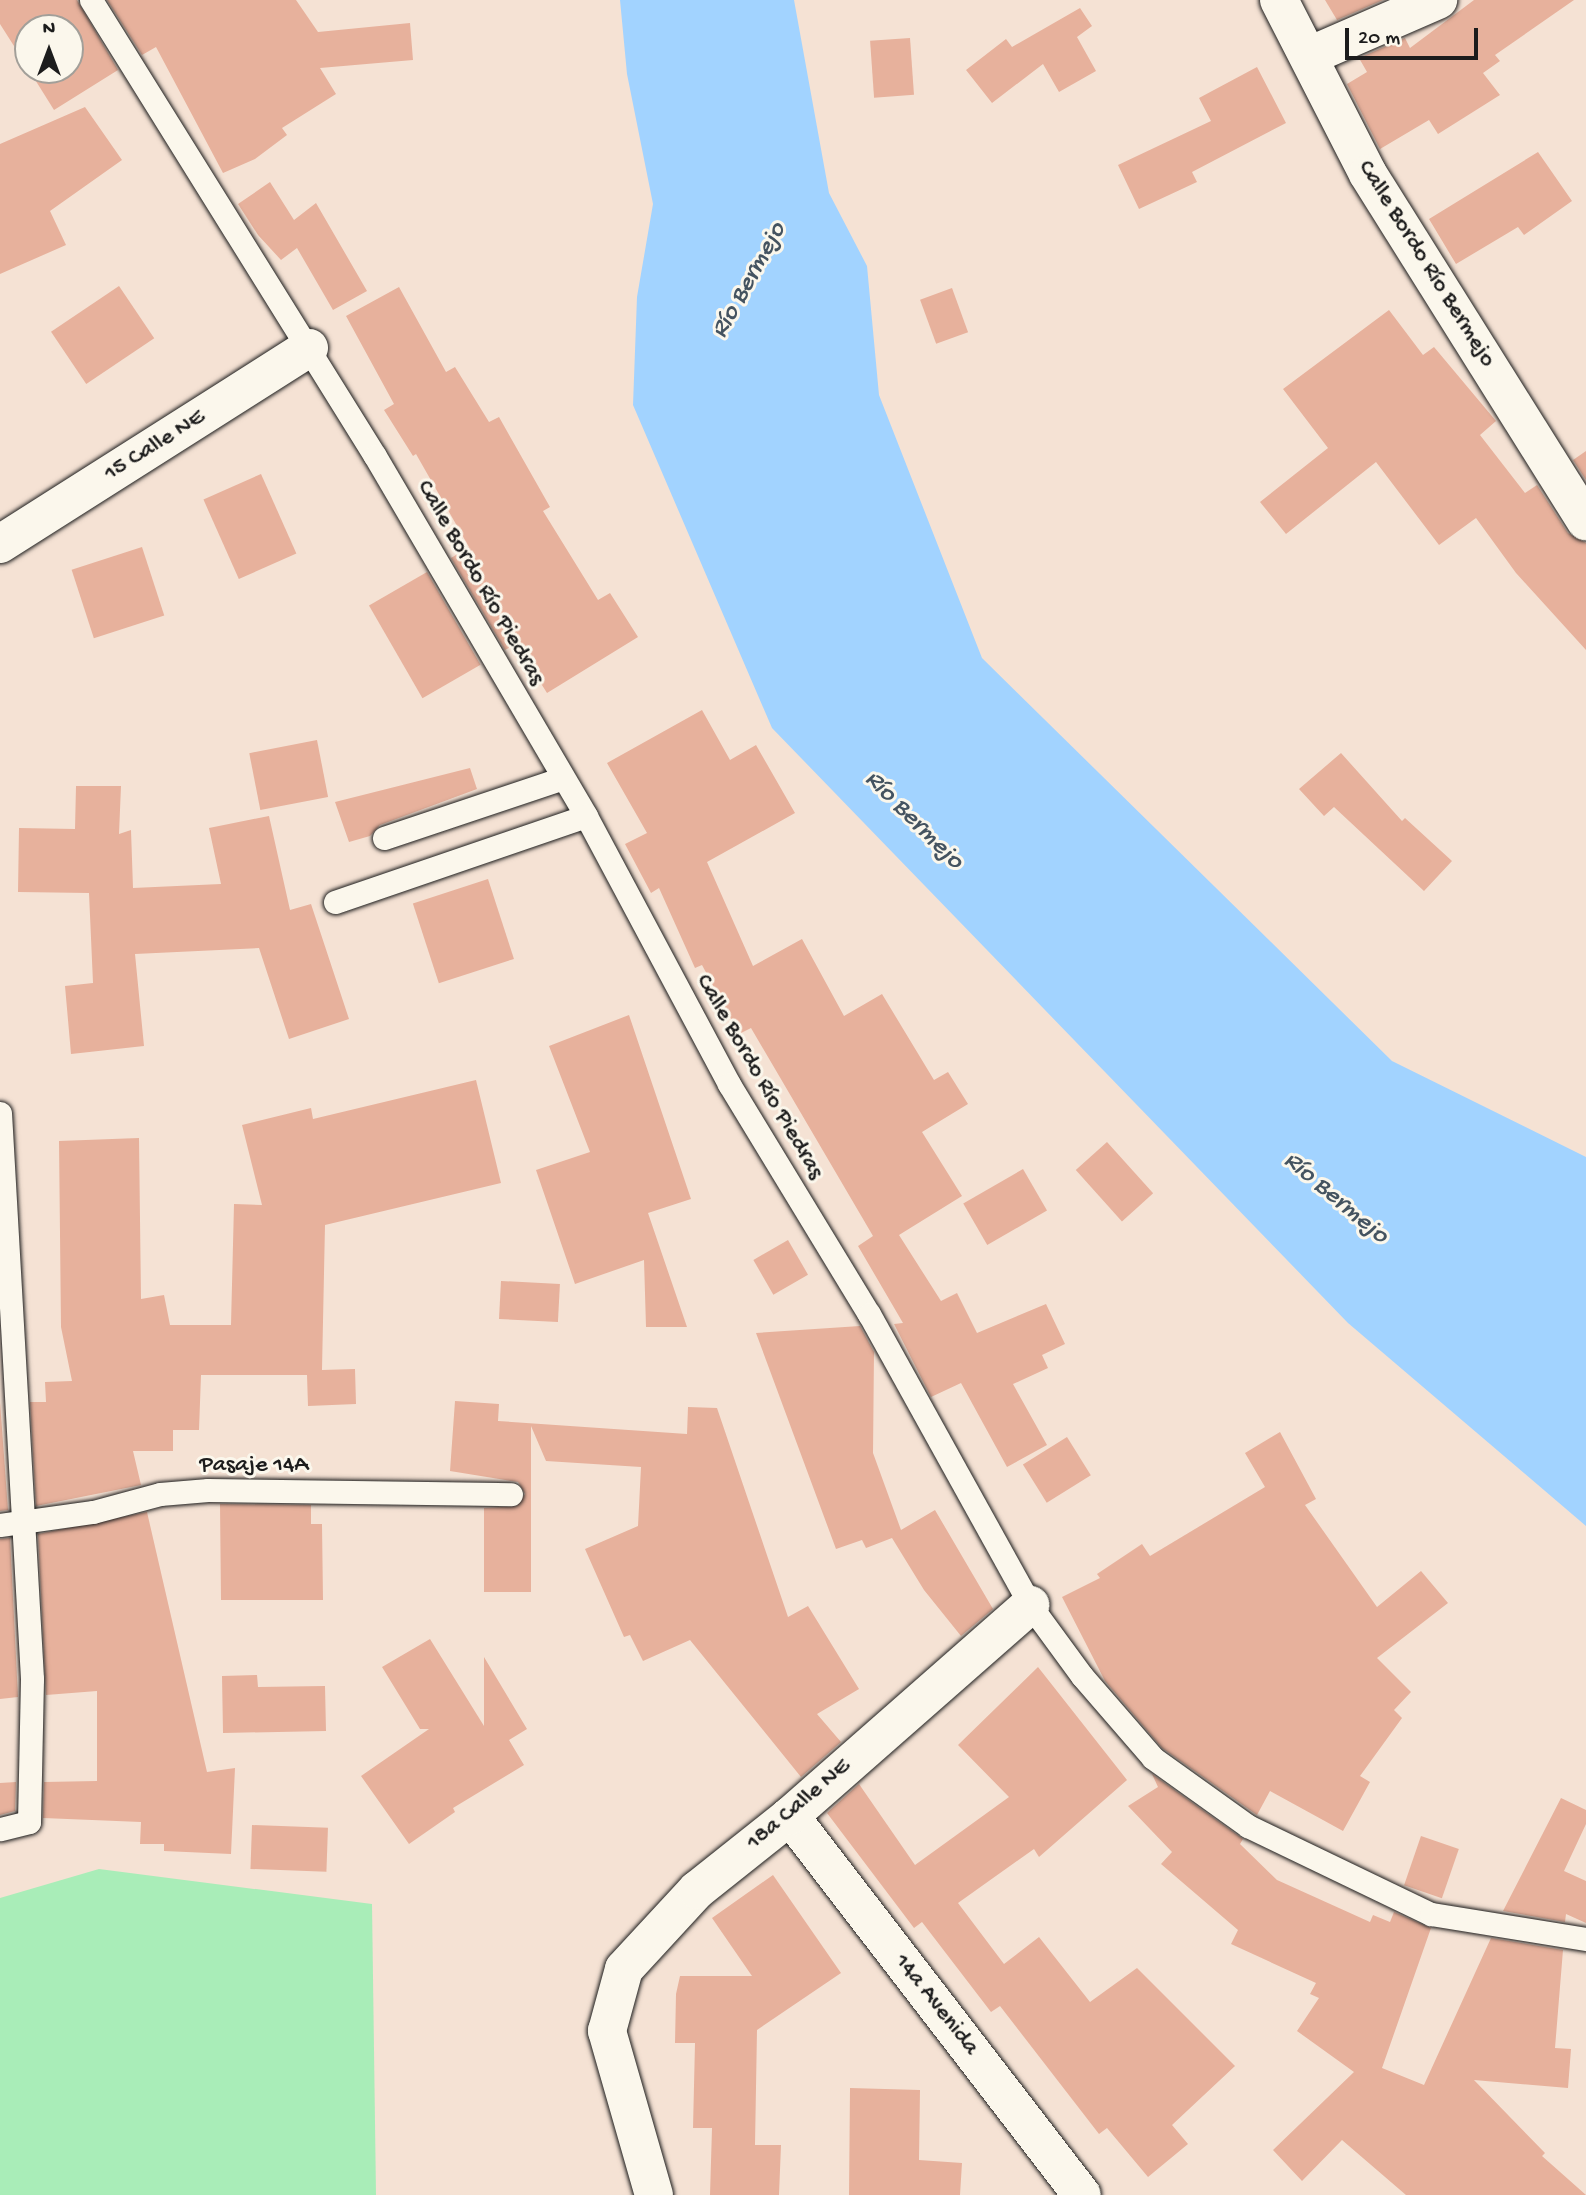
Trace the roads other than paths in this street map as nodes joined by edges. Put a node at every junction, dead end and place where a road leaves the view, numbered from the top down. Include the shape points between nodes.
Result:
1 (91, 0) edge
2 (1279, 0) edge
3 (1438, 0) edge
4 (1309, 56) junction
5 (309, 348) junction
6 (1586, 521) edge
7 (0, 544) edge
8 (563, 778) junction
9 (586, 816) junction
10 (384, 838) dead end
11 (335, 902) dead end
12 (0, 1113) edge
13 (511, 1494) dead end
14 (11, 1525) edge
15 (1030, 1605) junction
16 (790, 1816) junction
17 (0, 1829) edge
18 (1586, 1939) edge
19 (654, 2195) edge
20 (1082, 2195) edge

1 - 5 lane, Calle Bordo Río Piedras
2 - 4 street, Calle Bordo Río Bermejo
3 - 4 street
4 - 6 street, Calle Bordo Río Bermejo via 1368,174
5 - 7 street, 15 Calle NE
5 - 8 lane, Calle Bordo Río Piedras
8 - 9 lane, Calle Bordo Río Piedras
8 - 10 lane
9 - 11 lane
9 - 15 lane, Calle Bordo Río Piedras via 729,1084 869,1314
12 - 14 lane
13 - 14 lane, Pasaje 14A via 208,1490 160,1494
14 - 17 lane via 32,1679 29,1822
15 - 16 street, 18a Calle NE
15 - 18 lane, Calle Bordo Río Piedras via 1082,1676 1153,1758 1248,1826 1431,1914
16 - 19 street, 18a Calle NE via 697,1890 624,1969 607,2031
16 - 20 street, 14a Avenida

